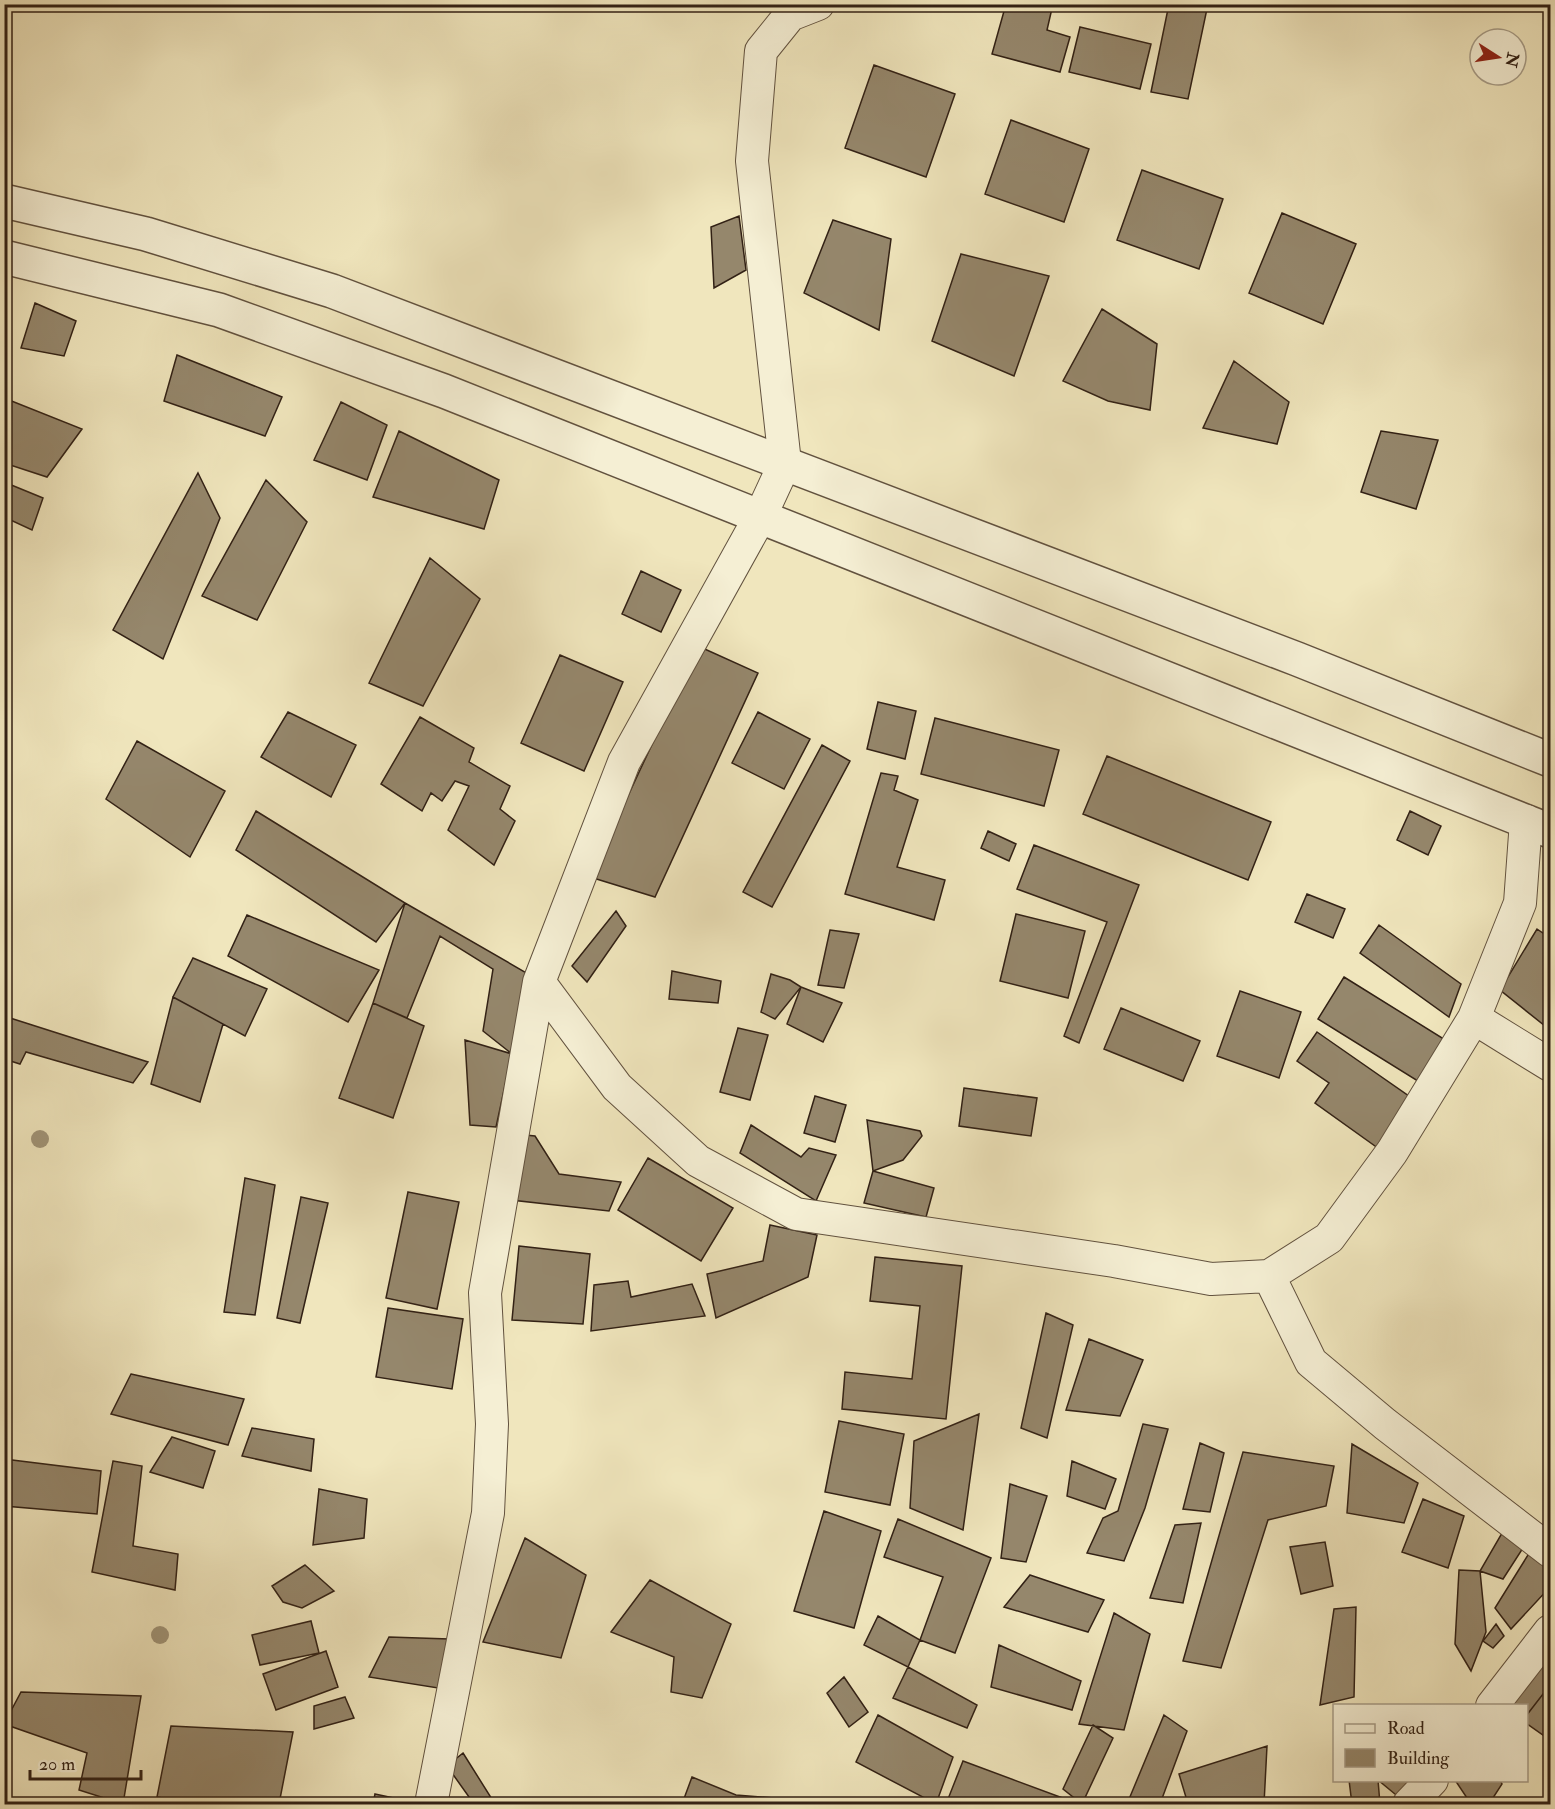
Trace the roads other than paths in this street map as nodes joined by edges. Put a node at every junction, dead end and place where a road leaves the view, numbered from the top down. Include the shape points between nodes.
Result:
1 (818, 4) edge
2 (4, 201) edge
3 (4, 258) edge
4 (785, 463) junction
5 (761, 515) junction
6 (1551, 760) edge
7 (1538, 826) edge
8 (539, 982) junction
9 (1474, 1018) junction
10 (1551, 1065) edge
11 (1269, 1276) junction
12 (1551, 1551) edge
13 (1551, 1631) edge
14 (1494, 1704) edge
15 (1430, 1782) edge
16 (431, 1804) edge
17 (1409, 1804) edge

1 - 4 street via 790,15 761,51 752,161
2 - 4 street via 146,234 332,291
3 - 5 street via 219,310 444,391
4 - 5 street
4 - 6 street
5 - 7 street
5 - 8 street via 624,762
7 - 9 street via 1520,903
8 - 11 street via 617,1087 698,1161 796,1215 1114,1261 1211,1279
8 - 16 street via 485,1293 492,1424 488,1513
9 - 10 street
9 - 11 street via 1392,1152 1329,1238
11 - 12 street via 1311,1362
13 - 14 street
15 - 17 street

